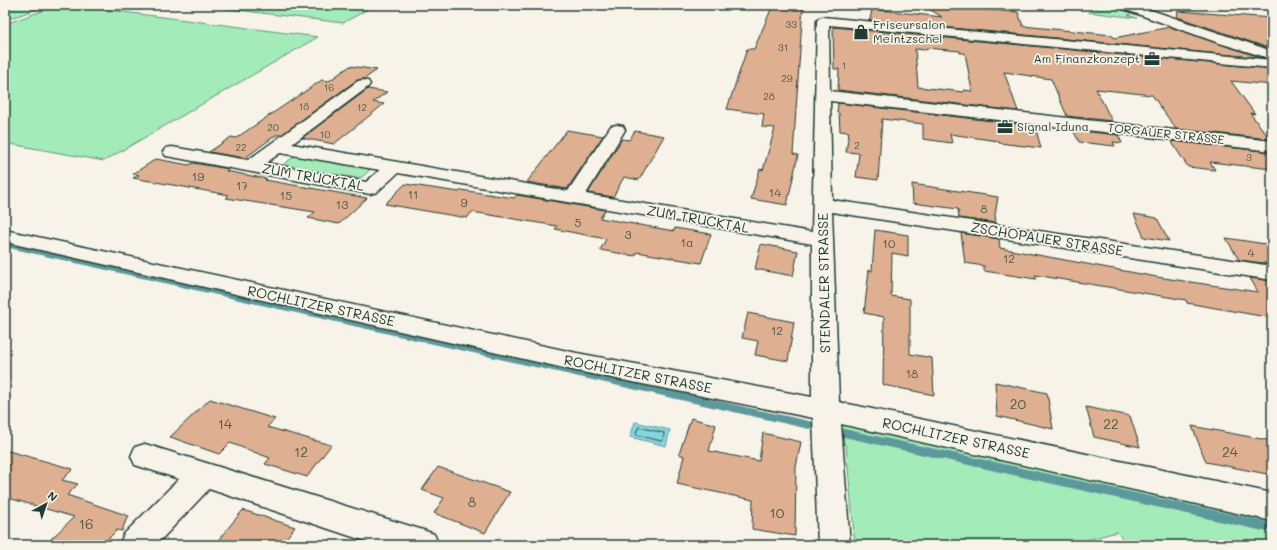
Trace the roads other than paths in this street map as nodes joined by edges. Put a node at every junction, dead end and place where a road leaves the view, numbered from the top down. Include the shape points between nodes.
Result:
1 (1125, 5) edge
2 (1221, 40) junction
3 (1272, 55) edge
4 (1211, 59) junction
5 (1272, 64) edge
6 (363, 84) dead end
7 (822, 95) junction
8 (617, 130) dead end
9 (805, 141) dead end
10 (822, 144) junction
11 (1272, 146) edge
12 (278, 147) junction
13 (172, 152) dead end
14 (251, 166) junction
15 (393, 168) junction
16 (574, 198) junction
17 (823, 205) junction
18 (5, 236) edge
19 (822, 240) junction
20 (1272, 273) edge
21 (826, 410) junction
22 (145, 456) dead end
23 (202, 476) junction
24 (1272, 507) edge
25 (135, 545) edge
26 (423, 545) edge
27 (834, 545) edge

1 - 2 street
2 - 3 street
2 - 4 street via 1206,46
4 - 5 street
4 - 7 street, STENDALER STRASSE via 823,21
6 - 12 street, ZUM TRUCKTAL
7 - 10 street, STENDALER STRASSE
7 - 11 street, TORGAUER STRASSE
8 - 16 street
9 - 10 street
10 - 17 street, STENDALER STRASSE
12 - 14 street, ZUM TRUCKTAL
12 - 15 street, ZUM TRUCKTAL
13 - 14 street, ZUM TRUCKTAL
14 - 15 street, ZUM TRUCKTAL via 370,188
15 - 16 street, ZUM TRUCKTAL
16 - 19 street, ZUM TRUCKTAL
17 - 19 street, STENDALER STRASSE
17 - 20 street, ZSCHOPAUER STRASSE
18 - 21 street, ROCHLITZER STRASSE via 577,362
19 - 21 street, STENDALER STRASSE
21 - 24 street, ROCHLITZER STRASSE
21 - 27 street, STENDALER STRASSE
22 - 23 street
23 - 25 street
23 - 26 street

